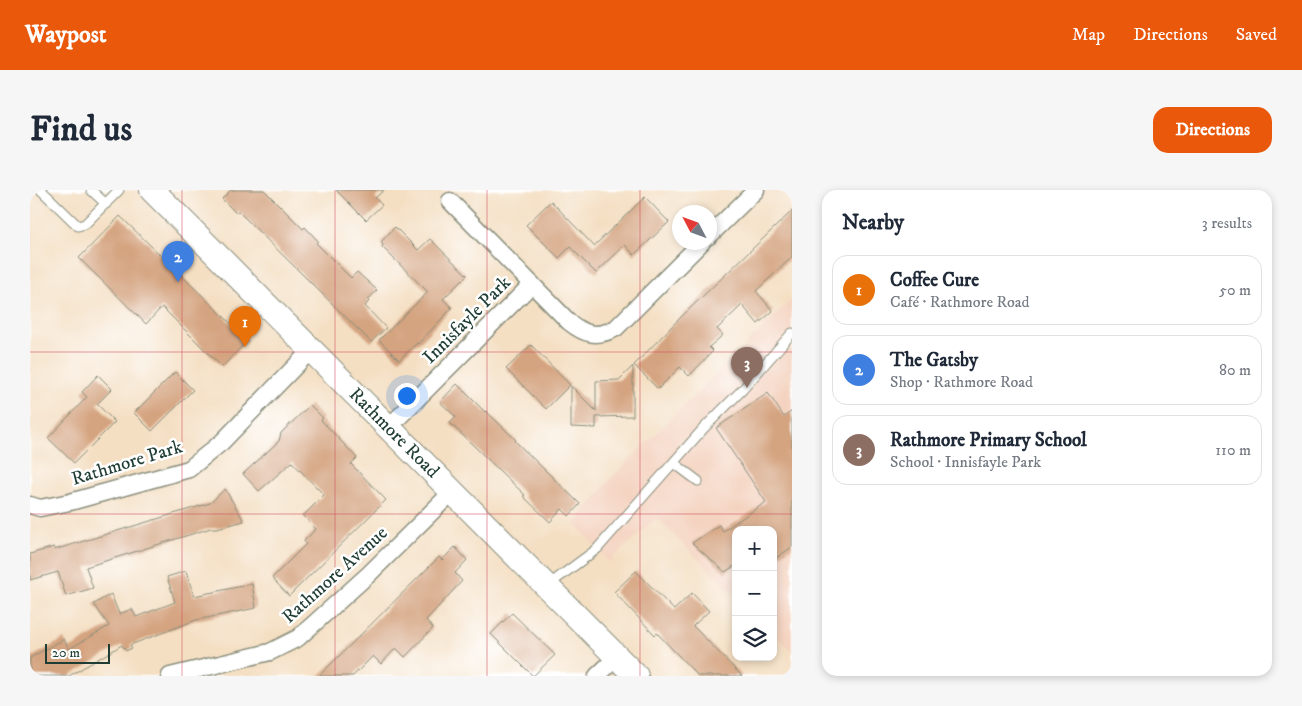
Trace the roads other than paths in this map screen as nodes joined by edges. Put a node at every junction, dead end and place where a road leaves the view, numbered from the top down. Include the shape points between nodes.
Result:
1 (42, 190) edge
2 (91, 190) edge
3 (119, 190) edge
4 (152, 190) edge
5 (747, 193) edge
6 (450, 201) dead end
7 (106, 204) junction
8 (717, 228) edge
9 (694, 250) edge
10 (532, 284) junction
11 (792, 333) edge
12 (311, 350) junction
13 (389, 427) junction
14 (674, 463) junction
15 (698, 481) dead end
16 (453, 491) junction
17 (30, 505) edge
18 (547, 586) junction
19 (617, 656) junction
20 (170, 676) edge
21 (597, 676) edge
22 (636, 676) edge

1 - 7 lane via 78,226 85,224
2 - 7 lane
3 - 7 lane
4 - 12 street, Rathmore Road
5 - 8 street
6 - 10 street, Innisfayle Park
9 - 10 street, Innisfayle Park via 616,328 607,332 581,331
10 - 13 street, Innisfayle Park
11 - 14 lane
12 - 13 street, Rathmore Road
12 - 17 street, Rathmore Park via 222,442 189,469 70,502 40,508
13 - 16 street, Rathmore Road
14 - 15 lane
14 - 18 lane via 597,549
16 - 18 street, Rathmore Road
16 - 20 street, Rathmore Avenue via 298,638 270,652
18 - 19 street, Rathmore Road
19 - 21 street
19 - 22 street, Rathmore Road

